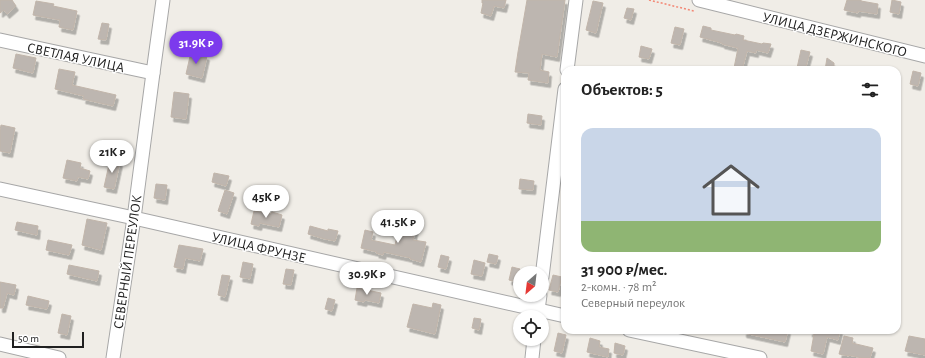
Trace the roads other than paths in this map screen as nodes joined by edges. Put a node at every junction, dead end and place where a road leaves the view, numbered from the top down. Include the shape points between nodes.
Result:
1 (164, 0) edge
2 (576, 0) edge
3 (699, 0) edge
4 (0, 40) edge
5 (925, 56) edge
6 (568, 66) edge
7 (153, 73) junction
8 (561, 122) edge
9 (0, 189) edge
10 (134, 218) junction
11 (543, 266) edge
12 (520, 310) edge
13 (549, 315) edge
14 (561, 316) edge
15 (648, 334) edge
16 (0, 344) edge
17 (533, 346) edge
18 (59, 358) edge
19 (113, 358) edge
20 (532, 358) edge
21 (760, 358) edge

1 - 7 street, СЕВЕРНЫЙ ПЕРЕУЛОК
2 - 6 street
3 - 5 street, УЛИЦА ДЗЕРЖИНСКОГО
4 - 7 street, СВЕТЛАЯ УЛИЦА
7 - 10 street, СЕВЕРНЫЙ ПЕРЕУЛОК
8 - 11 street
9 - 10 street, УЛИЦА ФРУНЗЕ
10 - 12 street, УЛИЦА ФРУНЗЕ
10 - 19 street, СЕВЕРНЫЙ ПЕРЕУЛОК
13 - 14 street, УЛИЦА ФРУНЗЕ
15 - 21 street
16 - 18 street
17 - 20 street

